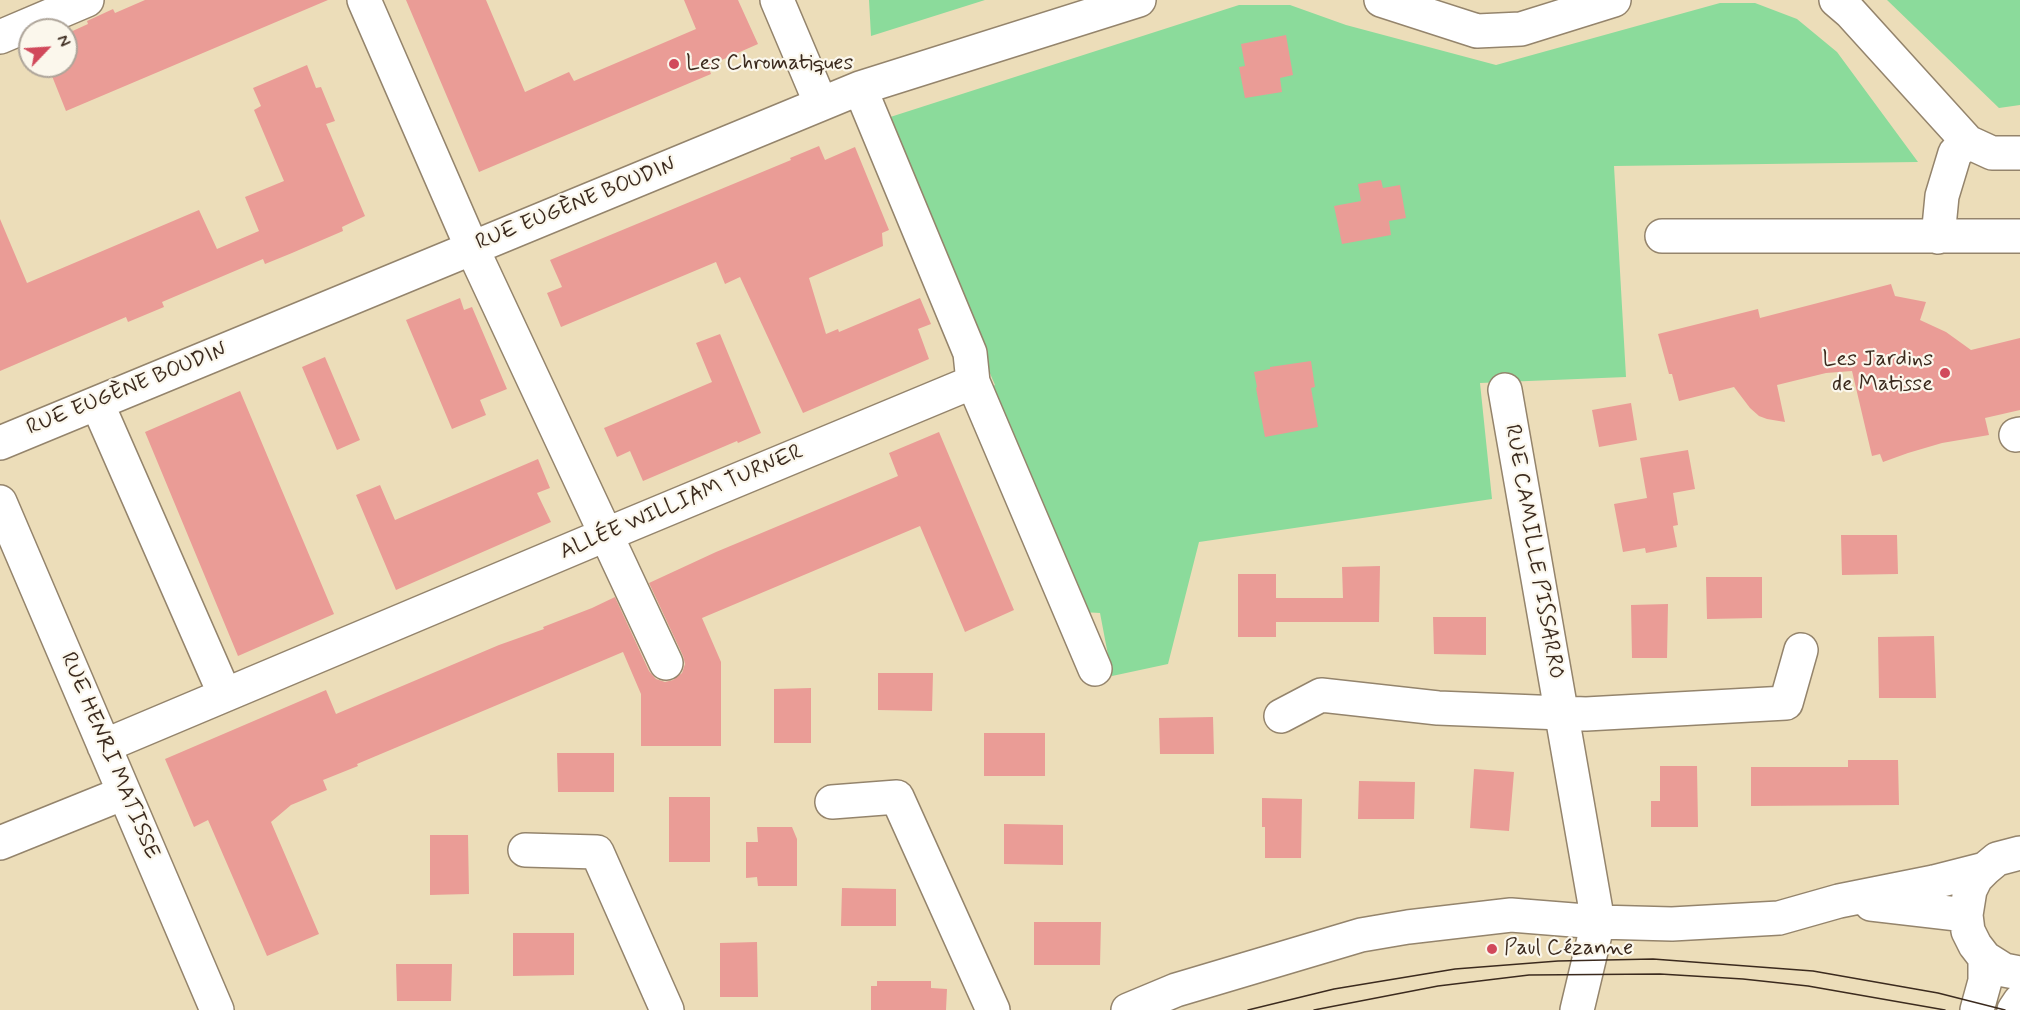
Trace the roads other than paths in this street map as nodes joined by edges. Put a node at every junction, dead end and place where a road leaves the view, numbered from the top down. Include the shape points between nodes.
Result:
1 (87, 0) edge
2 (364, 0) edge
3 (777, 0) edge
4 (1139, 0) edge
5 (1381, 0) edge
6 (1614, 0) edge
7 (1836, 0) edge
8 (0, 37) edge
9 (860, 88) junction
10 (821, 104) junction
11 (1968, 142) junction
12 (2020, 153) edge
13 (1662, 236) dead end
14 (2020, 236) edge
15 (1938, 237) junction
16 (472, 248) junction
17 (973, 382) junction
18 (1505, 390) dead end
19 (97, 403) junction
20 (0, 443) edge
21 (0, 502) edge
22 (605, 535) junction
23 (1801, 650) dead end
24 (666, 663) dead end
25 (1095, 669) dead end
26 (225, 695) junction
27 (1562, 713) junction
28 (1281, 716) dead end
29 (104, 746) junction
30 (124, 793) junction
31 (832, 802) dead end
32 (0, 843) edge
33 (525, 850) dead end
34 (2020, 853) edge
35 (1985, 868) junction
36 (1839, 901) junction
37 (1966, 915) junction
38 (1599, 922) junction
39 (1985, 958) junction
40 (2020, 974) edge
41 (2020, 1001) edge
42 (217, 1010) edge
43 (667, 1010) edge
44 (993, 1010) edge
45 (1128, 1010) edge
46 (1577, 1010) edge
47 (1977, 1010) edge
48 (2014, 1010) edge

1 - 8 street
2 - 16 street
3 - 10 street
4 - 9 street, RUE EUGÈNE BOUDIN
5 - 6 street via 1477,31 1521,29
7 - 11 street
9 - 10 street, RUE EUGÈNE BOUDIN
9 - 17 street via 970,353
10 - 16 street, RUE EUGÈNE BOUDIN
11 - 12 street via 1992,153
11 - 15 street via 1956,153 1952,164 1942,196
13 - 15 street
14 - 15 street
16 - 19 street, RUE EUGÈNE BOUDIN
16 - 22 street
17 - 22 street, ALLÉE WILLIAM TURNER
17 - 25 street
18 - 27 street, RUE CAMILLE PISSARRO
19 - 20 street, RUE EUGÈNE BOUDIN
19 - 26 street
21 - 29 street, RUE HENRI MATISSE
22 - 24 street
22 - 26 street, ALLÉE WILLIAM TURNER
23 - 27 street, RUE CAMILLE PISSARRO via 1785,703
26 - 29 street, ALLÉE WILLIAM TURNER
27 - 28 street, RUE CAMILLE PISSARRO via 1438,708 1321,695
27 - 38 street, RUE CAMILLE PISSARRO
29 - 30 street, RUE HENRI MATISSE
30 - 32 street
30 - 42 street, RUE HENRI MATISSE
31 - 44 street via 897,797
33 - 43 street via 597,852
34 - 35 street via 1997,859
35 - 36 street
35 - 37 street via 1970,890
36 - 37 street
36 - 38 street via 1779,918 1672,924
37 - 39 street via 1968,931
38 - 45 street via 1511,915 1361,935 1176,990
38 - 46 street
39 - 40 street via 2004,970
39 - 47 street via 1985,981
41 - 48 street

